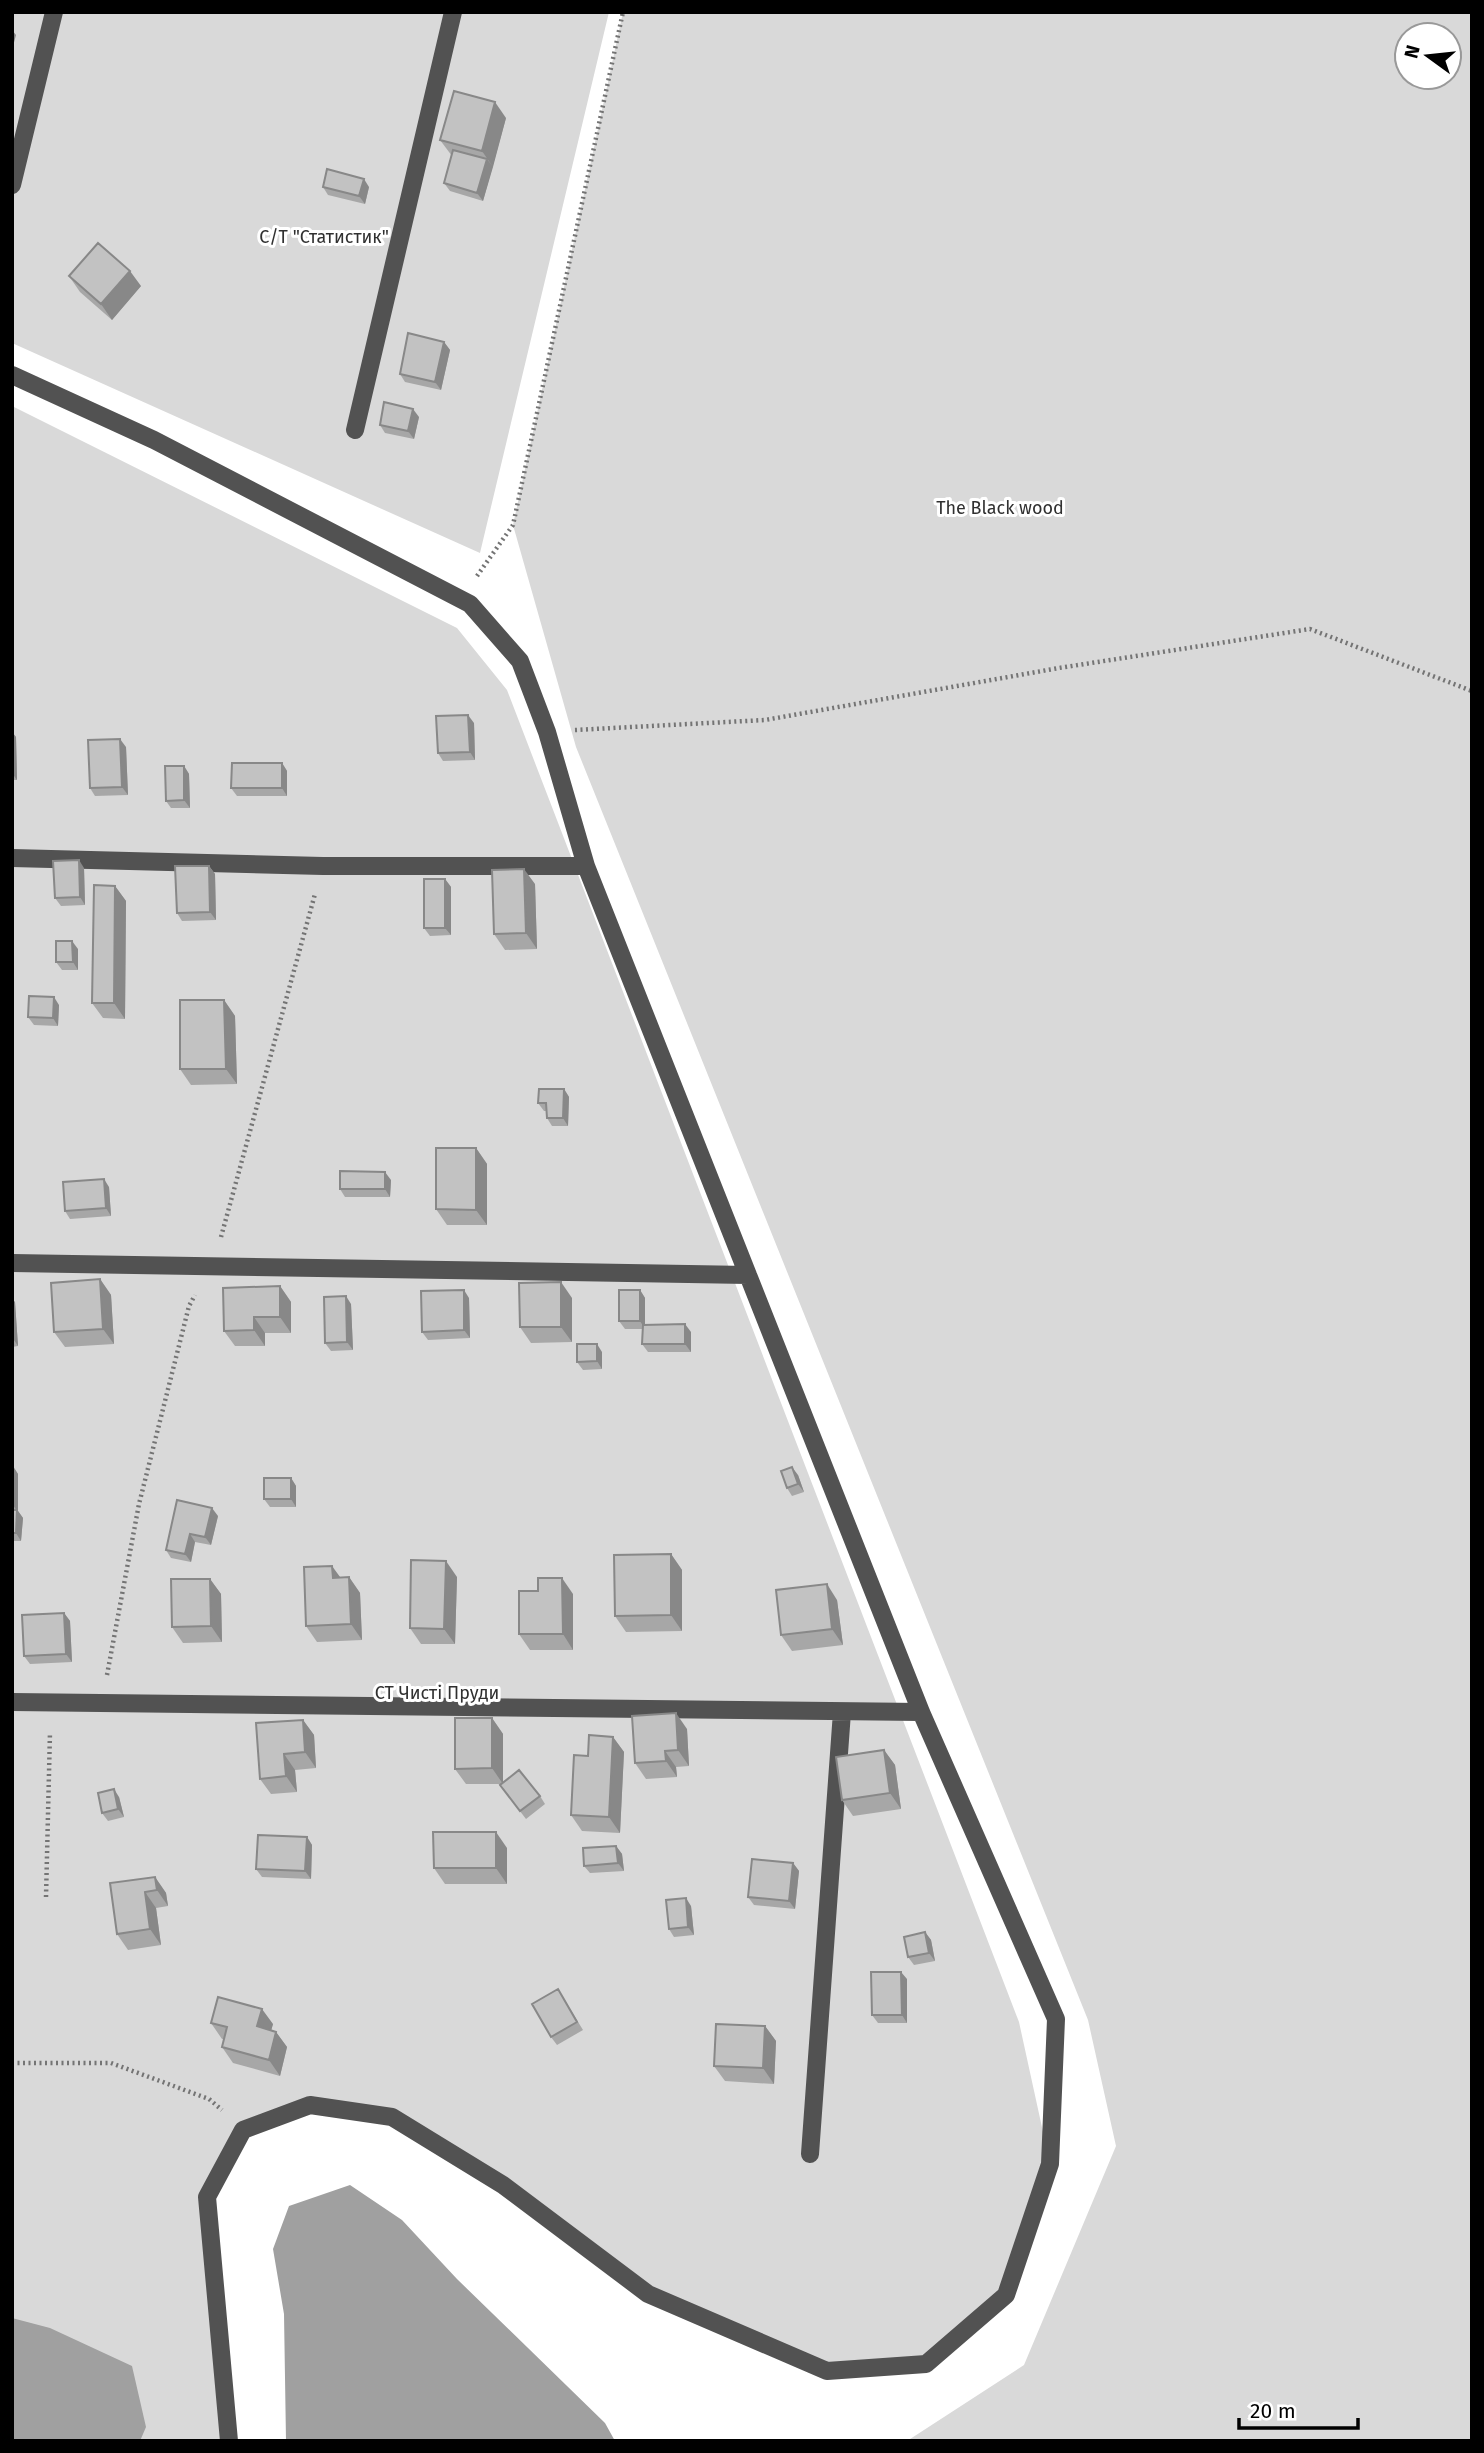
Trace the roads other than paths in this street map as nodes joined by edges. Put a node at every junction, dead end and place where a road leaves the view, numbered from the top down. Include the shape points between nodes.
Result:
1 (54, 12) edge
2 (453, 12) edge
3 (12, 185) edge
4 (12, 376) edge
5 (355, 430) dead end
6 (12, 858) edge
7 (586, 866) junction
8 (12, 1263) edge
9 (748, 1275) junction
10 (12, 1702) edge
11 (842, 1712) junction
12 (921, 1712) junction
13 (810, 2154) dead end
14 (229, 2441) edge

1 - 3 street
2 - 5 street
4 - 7 street via 154,440 470,604 520,661 547,732
6 - 7 street via 323,866
7 - 9 street
8 - 9 street
9 - 12 street
10 - 11 street
11 - 12 street
11 - 13 street
12 - 14 street via 1056,2019 1050,2164 1006,2295 926,2364 827,2371 648,2294 503,2185 392,2117 310,2105 243,2130 207,2197

